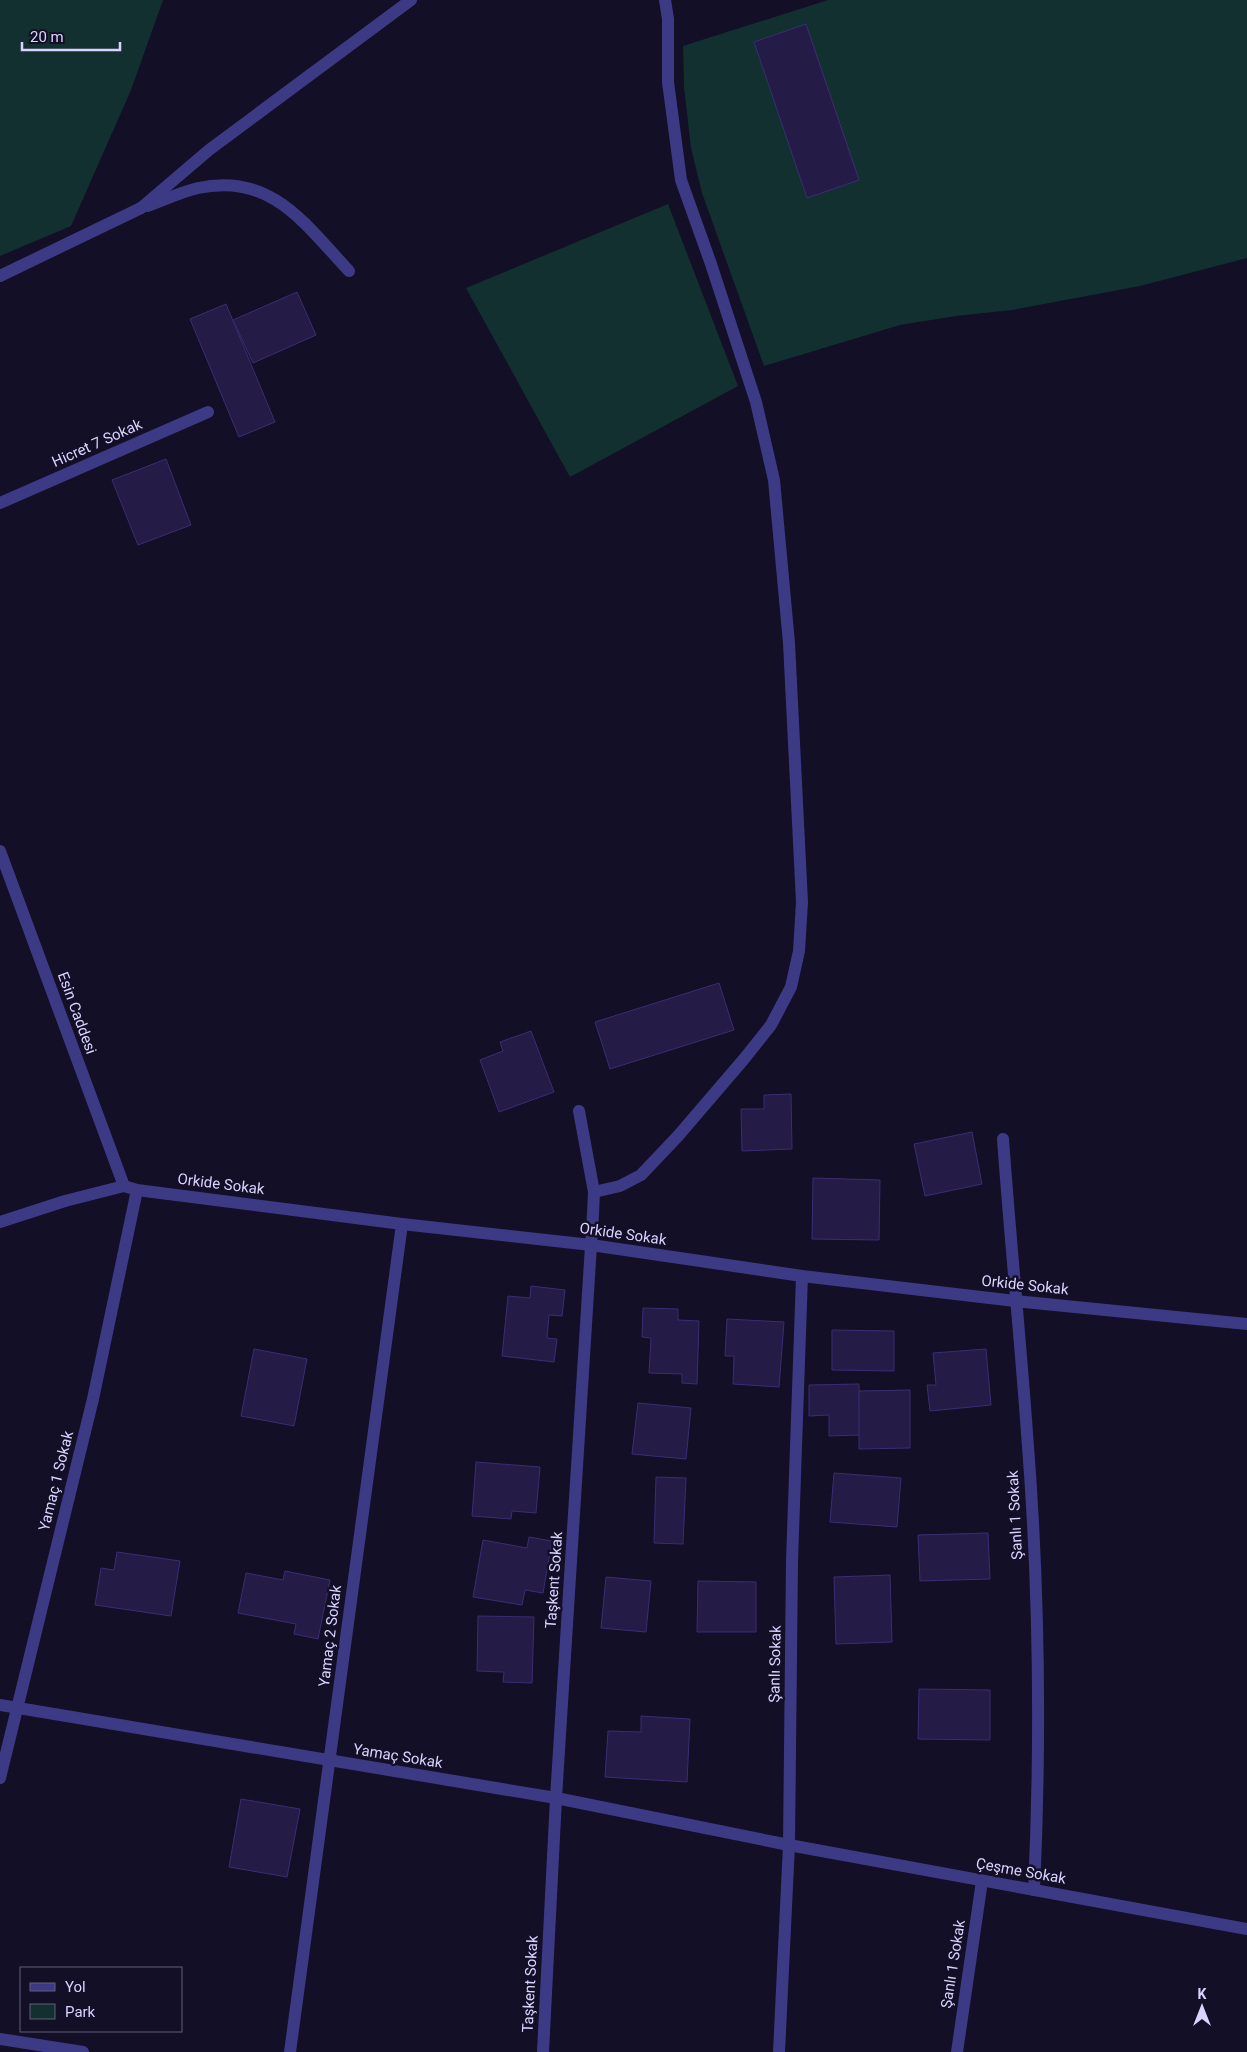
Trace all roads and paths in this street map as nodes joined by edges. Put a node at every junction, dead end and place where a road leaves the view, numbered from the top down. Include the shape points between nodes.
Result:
1 (411, 0) edge
2 (665, 0) edge
3 (141, 208) junction
4 (350, 271) dead end
5 (0, 276) edge
6 (208, 412) dead end
7 (0, 504) edge
8 (0, 851) edge
9 (579, 1111) dead end
10 (1003, 1139) dead end
11 (131, 1188) junction
12 (594, 1192) junction
13 (0, 1222) edge
14 (402, 1224) junction
15 (591, 1245) junction
16 (802, 1276) junction
17 (1015, 1301) junction
18 (1247, 1324) edge
19 (0, 1705) edge
20 (18, 1708) junction
21 (330, 1761) junction
22 (0, 1778) edge
23 (556, 1798) junction
24 (789, 1845) junction
25 (982, 1881) junction
26 (1034, 1890) junction
27 (1247, 1929) edge
28 (0, 2039) edge
29 (83, 2052) edge
30 (290, 2052) edge
31 (542, 2052) edge
32 (779, 2052) edge
33 (957, 2052) edge

1 - 3 street via 209,150
2 - 12 street via 668,82 681,180 756,402 774,480 789,643 802,902 799,951 792,987 771,1025 678,1136 640,1175 620,1186
3 - 4 street via 198,188 246,186 267,193 298,217
3 - 5 street
6 - 7 street, Hicret 7 Sokak
8 - 11 street, Esin Caddesi
9 - 12 street, Taşkent Sokak
10 - 17 street, Şanlı 1 Sokak
11 - 13 street, Orkide Sokak via 65,1201
11 - 14 street, Orkide Sokak
11 - 20 street, Yamaç 1 Sokak via 93,1399
12 - 15 street, Taşkent Sokak
14 - 15 street, Orkide Sokak
14 - 21 street, Yamaç 2 Sokak
15 - 16 street, Orkide Sokak
15 - 23 street, Taşkent Sokak
16 - 17 street, Orkide Sokak
16 - 24 street, Şanlı Sokak via 792,1561
17 - 18 street, Orkide Sokak
17 - 26 street, Şanlı 1 Sokak via 1028,1434 1034,1556 1038,1752
19 - 20 street, Yamaç Sokak
20 - 21 street, Yamaç Sokak
20 - 22 street, Yamaç 1 Sokak
21 - 23 street, Yamaç Sokak
21 - 30 street, Yamaç 2 Sokak
23 - 24 street, Yamaç Sokak
23 - 31 street, Taşkent Sokak
24 - 25 street, Çeşme Sokak
24 - 32 street, Şanlı Sokak
25 - 26 street, Çeşme Sokak
25 - 33 street, Şanlı 1 Sokak
26 - 27 street, Çeşme Sokak
28 - 29 street

